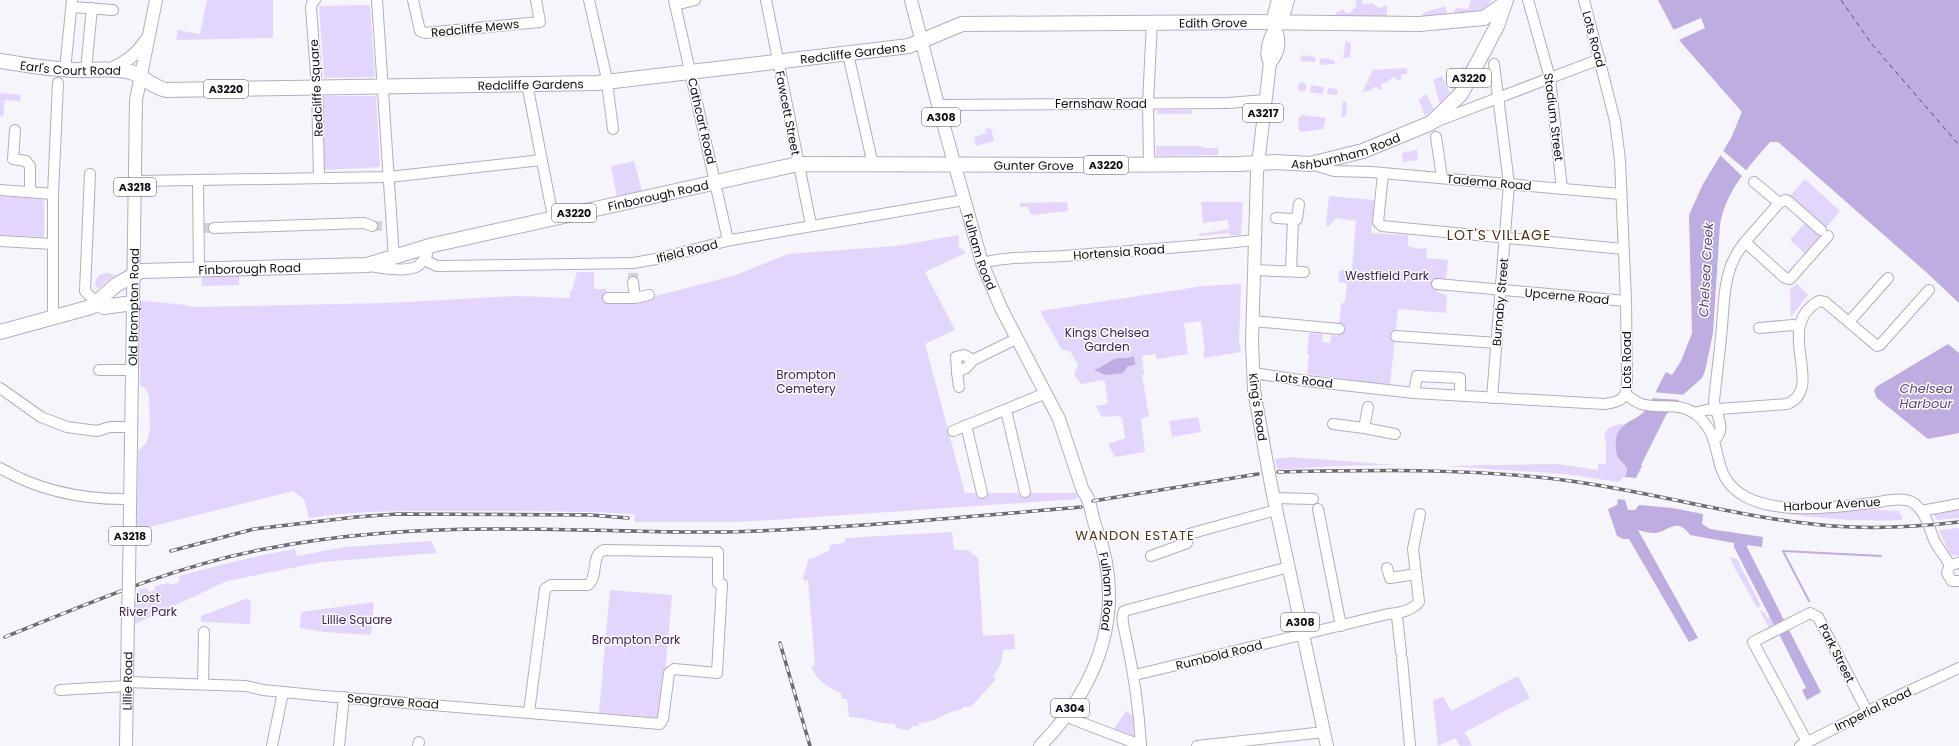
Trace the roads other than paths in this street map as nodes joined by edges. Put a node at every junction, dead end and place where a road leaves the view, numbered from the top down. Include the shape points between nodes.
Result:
1 (156, 0) edge
2 (315, 0) edge
3 (377, 0) edge
4 (413, 0) edge
5 (536, 0) edge
6 (589, 0) edge
7 (695, 0) edge
8 (766, 0) edge
9 (911, 0) edge
10 (1278, 0) edge
11 (1288, 0) edge
12 (1528, 0) edge
13 (1584, 0) edge
14 (675, 2) edge
15 (1505, 2) edge
16 (72, 4) edge
17 (92, 8) junction
18 (113, 10) dead end
19 (1484, 18) junction
20 (1152, 22) junction
21 (1277, 26) junction
22 (151, 29) junction
23 (1492, 34) junction
24 (921, 42) junction
25 (848, 54) junction
26 (1600, 59) junction
27 (778, 60) junction
28 (0, 61) edge
29 (1494, 64) dead end
30 (111, 69) junction
31 (65, 70) junction
32 (86, 70) junction
33 (691, 73) junction
34 (140, 77) junction
35 (1550, 78) junction
36 (58, 83) dead end
37 (607, 83) junction
38 (527, 84) junction
39 (382, 87) junction
40 (317, 88) junction
41 (1498, 97) junction
42 (1265, 100) junction
43 (1455, 101) junction
44 (1148, 103) junction
45 (938, 104) junction
46 (1469, 109) junction
47 (1435, 126) junction
48 (613, 129) dead end
49 (15, 130) dead end
50 (1342, 157) junction
51 (541, 160) junction
52 (1257, 163) junction
53 (798, 164) junction
54 (873, 164) junction
55 (1148, 164) junction
56 (1310, 164) junction
57 (954, 165) junction
58 (1357, 173) junction
59 (90, 174) dead end
60 (1383, 174) junction
61 (389, 177) junction
62 (319, 178) junction
63 (1442, 178) junction
64 (135, 181) junction
65 (198, 181) junction
66 (716, 182) junction
67 (1754, 182) dead end
68 (1509, 184) junction
69 (1562, 189) junction
70 (0, 190) edge
71 (30, 192) junction
72 (52, 194) junction
73 (1620, 194) junction
74 (964, 200) junction
75 (1779, 203) junction
76 (1298, 204) dead end
77 (553, 217) junction
78 (1276, 218) dead end
79 (1293, 219) junction
80 (382, 225) junction
81 (811, 225) junction
82 (205, 228) junction
83 (1506, 238) junction
84 (731, 240) junction
85 (1255, 240) junction
86 (0, 241) edge
87 (1745, 242) junction
88 (52, 244) junction
89 (433, 245) junction
90 (1623, 248) junction
91 (394, 258) junction
92 (424, 260) junction
93 (982, 263) junction
94 (367, 265) junction
95 (199, 270) junction
96 (1254, 270) junction
97 (1291, 271) junction
98 (633, 272) junction
99 (1304, 272) dead end
100 (134, 274) junction
101 (1888, 278) dead end
102 (1437, 284) dead end
103 (1501, 290) junction
104 (1929, 290) dead end
105 (649, 294) dead end
106 (608, 298) dead end
107 (634, 298) junction
108 (1626, 301) junction
109 (133, 303) junction
110 (96, 304) junction
111 (53, 317) junction
112 (1252, 320) junction
113 (1848, 322) junction
114 (1798, 327) junction
115 (1759, 328) dead end
116 (1339, 329) dead end
117 (0, 332) edge
118 (1396, 336) dead end
119 (1016, 339) junction
120 (1496, 343) junction
121 (973, 360) junction
122 (98, 370) dead end
123 (133, 370) junction
124 (957, 372) junction
125 (1253, 373) junction
126 (959, 387) dead end
127 (0, 388) edge
128 (1369, 388) junction
129 (1046, 393) junction
130 (1414, 393) junction
131 (1460, 395) junction
132 (1626, 395) junction
133 (1492, 398) junction
134 (1714, 409) junction
135 (1006, 410) junction
136 (1694, 413) junction
137 (1333, 424) dead end
138 (966, 425) junction
139 (132, 427) junction
140 (1364, 428) junction
141 (953, 431) dead end
142 (1396, 434) dead end
143 (1714, 440) junction
144 (0, 468) edge
145 (1025, 492) dead end
146 (982, 493) dead end
147 (1274, 499) junction
148 (131, 500) junction
149 (1313, 500) dead end
150 (1959, 504) edge
151 (1318, 509) dead end
152 (1921, 511) junction
153 (1420, 514) dead end
154 (1151, 556) dead end
155 (1954, 564) edge
156 (1289, 567) junction
157 (1387, 568) dead end
158 (1416, 574) junction
159 (1959, 581) edge
160 (1395, 614) junction
161 (128, 615) joint
162 (1341, 626) junction
163 (204, 632) dead end
164 (1303, 634) junction
165 (1959, 668) edge
166 (1959, 672) edge
167 (1947, 674) junction
168 (1135, 676) junction
169 (127, 684) junction
170 (203, 684) junction
171 (60, 690) dead end
172 (284, 692) junction
173 (344, 698) junction
174 (529, 709) junction
175 (1868, 711) junction
176 (1072, 719) dead end
177 (1324, 732) junction
178 (1233, 744) edge
179 (1803, 744) edge
180 (1141, 745) edge
181 (126, 746) edge
182 (272, 746) edge
183 (339, 746) edge
184 (1040, 746) edge
185 (1197, 746) edge
186 (1327, 746) edge
187 (1410, 746) edge

1 - 22 main road, Old Brompton Road / A3218
2 - 40 street, Redcliffe Square via 311,8
3 - 39 street
4 - 5 street, Redcliffe Mews via 420,31 425,33 540,22
6 - 37 street
7 - 14 street
8 - 27 street, Fawcett Street
9 - 24 main road, Fulham Road / A308
10 - 21 main road, King's Road / A3217 via 1274,15
11 - 21 main road, King's Road / A3217 via 1283,17
12 - 35 street, Stadium Street
13 - 26 street, Lots Road
14 - 33 street, Cathcart Road
15 - 19 highway, Edith Grove / A3220
15 - 23 highway, A3220 via 1500,20
16 - 17 street
16 - 31 street
17 - 18 street
17 - 32 street
19 - 21 highway, Edith Grove / A3220 via 1419,24
19 - 23 highway via 1490,23
20 - 21 highway, Edith Grove / A3220
20 - 24 highway, Edith Grove / A3220 via 962,24
20 - 44 street
21 - 42 main road, King's Road / A3217 via 1270,37 1267,49 1266,56 1270,63
22 - 30 main road, A3218 via 130,60
22 - 34 main road, Old Brompton Road / A3218
23 - 43 highway, A3220
24 - 25 highway, Redcliffe Gardens / A3220 via 909,46
24 - 45 main road, Fulham Road / A308
25 - 27 highway, Redcliffe Gardens / A3220
25 - 54 street
26 - 35 street, Ashburnham Road
26 - 73 street, Lots Road via 1615,121 1620,160
27 - 33 highway, Redcliffe Gardens / A3220
27 - 53 street, Fawcett Street
28 - 31 highway, Earl's Court Road / A3220
29 - 41 street, Burnaby Street
30 - 32 highway, Earl's Court Road / A3220
30 - 34 highway, Earl's Court Road / A3220 via 130,72
31 - 32 highway, Earl's Court Road / A3220
33 - 37 highway, Redcliffe Gardens / A3220
33 - 66 street, Cathcart Road
34 - 40 highway, Redcliffe Gardens / A3220 via 166,90
34 - 64 main road, Old Brompton Road / A3218 via 136,100
35 - 41 street, Ashburnham Road
35 - 69 street, Stadium Street
36 - 72 street
37 - 38 highway, Redcliffe Gardens / A3220
37 - 48 street
38 - 39 highway, Redcliffe Gardens / A3220
38 - 51 street
39 - 40 highway, Redcliffe Gardens / A3220
39 - 61 street
40 - 62 street, Redcliffe Square
41 - 46 street, Ashburnham Road
41 - 68 street, Burnaby Street
42 - 44 street, Fernshaw Road
42 - 52 main road, King's Road / A3217
43 - 46 street via 1459,106
43 - 47 highway, A3220
44 - 45 street, Fernshaw Road
44 - 55 street
45 - 57 main road, Fulham Road / A308
46 - 47 street, Ashburnham Road
47 - 50 highway, Ashburnham Road / A3220
47 - 63 street
49 - 71 street via 13,159 26,161 30,166
50 - 56 highway, Ashburnham Road / A3220
50 - 58 street via 1347,166
51 - 61 street
51 - 77 street
52 - 55 highway, Gunter Grove / A3220
52 - 56 highway, Ashburnham Road / A3220
52 - 85 main road, King's Road / A308
53 - 54 highway, Finborough Road / A3220
53 - 66 highway, Finborough Road / A3220
53 - 81 street, Fawcett Street
54 - 57 highway, Finborough Road / A3220
55 - 57 highway, Gunter Grove / A3220
56 - 58 street, Tadema Road via 1334,171
57 - 74 main road, Fulham Road / A304
58 - 60 street, Tadema Road
59 - 110 street via 85,291
60 - 63 street, Tadema Road
60 - 83 street via 1379,225
61 - 62 street
61 - 80 street
62 - 65 street
63 - 68 street, Tadema Road
64 - 65 street
64 - 100 main road, Old Brompton Road / A3218
65 - 82 street
66 - 77 highway, Finborough Road / A3220
66 - 84 street, Cathcart Road via 727,236
67 - 75 street
68 - 69 street, Tadema Road
68 - 83 street, Burnaby Street
69 - 73 street, Tadema Road
70 - 71 street
71 - 72 street
72 - 88 street
73 - 90 street, Lots Road
74 - 81 street, Ifield Road
74 - 93 main road, Fulham Road / A304
75 - 87 street
75 - 87 street via 1788,201 1824,233 1790,279 1784,278
76 - 79 street via 1297,219
77 - 89 highway, Finborough Road / A3220
78 - 79 street
79 - 97 street
80 - 82 street via 364,223
80 - 91 street
81 - 84 street, Ifield Road
82 - 95 street
83 - 90 street
83 - 103 street, Burnaby Street
84 - 98 street, Ifield Road via 656,259
85 - 93 street, Hortensia Road via 1024,259 996,259
85 - 96 main road, King's Road / A308
86 - 88 street
87 - 134 street via 1728,272 1723,293
88 - 111 street
89 - 91 highway, Finborough Road / A3220
89 - 92 street
90 - 108 street, Lots Road
91 - 94 highway, Finborough Road / A3220
92 - 94 street, Finborough Road via 415,267 385,268
92 - 98 street, Ifield Road via 437,266
93 - 119 main road, Fulham Road / A304
94 - 95 highway, Finborough Road / A3220
95 - 100 highway, Finborough Road / A3220 via 146,270
96 - 97 street
96 - 112 main road, King's Road / A308
97 - 99 street
98 - 107 street
100 - 109 main road, Old Brompton Road / A3218
100 - 110 highway, A3220 via 116,285
101 - 113 street
102 - 103 street, Upcerne Road
103 - 108 street, Upcerne Road
103 - 120 street, Burnaby Street
104 - 113 street via 1880,345 1877,346
105 - 107 street
106 - 107 street
108 - 132 street, Lots Road
109 - 110 highway, A3220 via 104,307
109 - 123 main road, Old Brompton Road / A3218
110 - 111 highway, A3220
111 - 117 highway, A3220
112 - 116 street via 1327,332
112 - 125 main road, King's Road / A308
113 - 114 street via 1825,302 1819,301 1811,306
114 - 115 street via 1793,325
114 - 134 street via 1803,386 1792,402
118 - 120 street
119 - 121 street
119 - 129 main road, Fulham Road / A304
120 - 133 street, Burnaby Street
121 - 124 street via 966,368
121 - 124 street via 964,355 956,356
122 - 123 street
123 - 139 main road, Old Brompton Road / A3218
124 - 126 street
125 - 128 street, Lots Road
125 - 147 main road, King's Road / A308, bridge
127 - 139 street via 41,417 67,426 96,431
128 - 130 street, Lots Road
128 - 140 street
129 - 135 street
129 - 184 main road, Fulham Road / A304 via 1064,434 1083,491 1081,496 1087,512 1092,516 1103,546 1108,566 1110,605 1095,667 1065,715
130 - 131 street, Lots Road
130 - 131 street via 1417,376 1460,378
131 - 133 street, Lots Road
132 - 133 street, Lots Road via 1619,401 1604,404
132 - 136 street via 1645,404 1677,406
134 - 136 street
134 - 143 street via 1719,417 1720,431
135 - 138 street
135 - 145 street
136 - 143 street, Harbour Avenue via 1704,423
137 - 140 street
138 - 141 street
138 - 146 street
139 - 148 main road, Old Brompton Road / A3218
140 - 142 street
143 - 152 street, Harbour Avenue via 1724,479 1735,490 1760,503 1805,507 1904,499 1912,502
144 - 148 street via 23,480 59,493 95,499
147 - 149 street
147 - 154 street via 1188,534 1187,543
147 - 156 main road, King's Road / A308
148 - 161 main road, Old Brompton Road / A3218, bridge
150 - 152 street
151 - 162 street
152 - 155 street via 1935,541
153 - 158 street via 1413,549
155 - 159 street via 1947,570 1948,576
156 - 164 main road, King's Road / A308
156 - 168 street via 1124,611 1124,630
157 - 158 street via 1390,578
158 - 160 street, Rumbold Road via 1419,602 1416,606
160 - 162 street, Rumbold Road
160 - 187 street
161 - 169 main road, Lillie Road / A3218
162 - 164 street, Rumbold Road
163 - 170 street
164 - 168 street, Rumbold Road
164 - 177 main road, King's Road / A308
165 - 167 street, Imperial Road
166 - 167 street, Imperial Road
167 - 175 street, Imperial Road
168 - 180 street
169 - 170 street, Seagrave Road
169 - 171 street, Seagrave Road
169 - 181 main road, Lillie Road / A3218
170 - 172 street, Seagrave Road via 246,686
172 - 173 street, Seagrave Road
172 - 182 street
173 - 174 street, Seagrave Road
173 - 183 street
174 - 174 street, Seagrave Road via 545,589 551,585 588,585 593,580 596,558 600,551 604,550 716,551 719,555 718,583 722,584 717,673 674,669 670,673 660,724
175 - 179 street, Imperial Road
175 - 179 street, Park Street via 1818,617 1810,613 1753,642
176 - 180 street
177 - 178 street
177 - 186 main road, King's Road / A308
178 - 185 street

